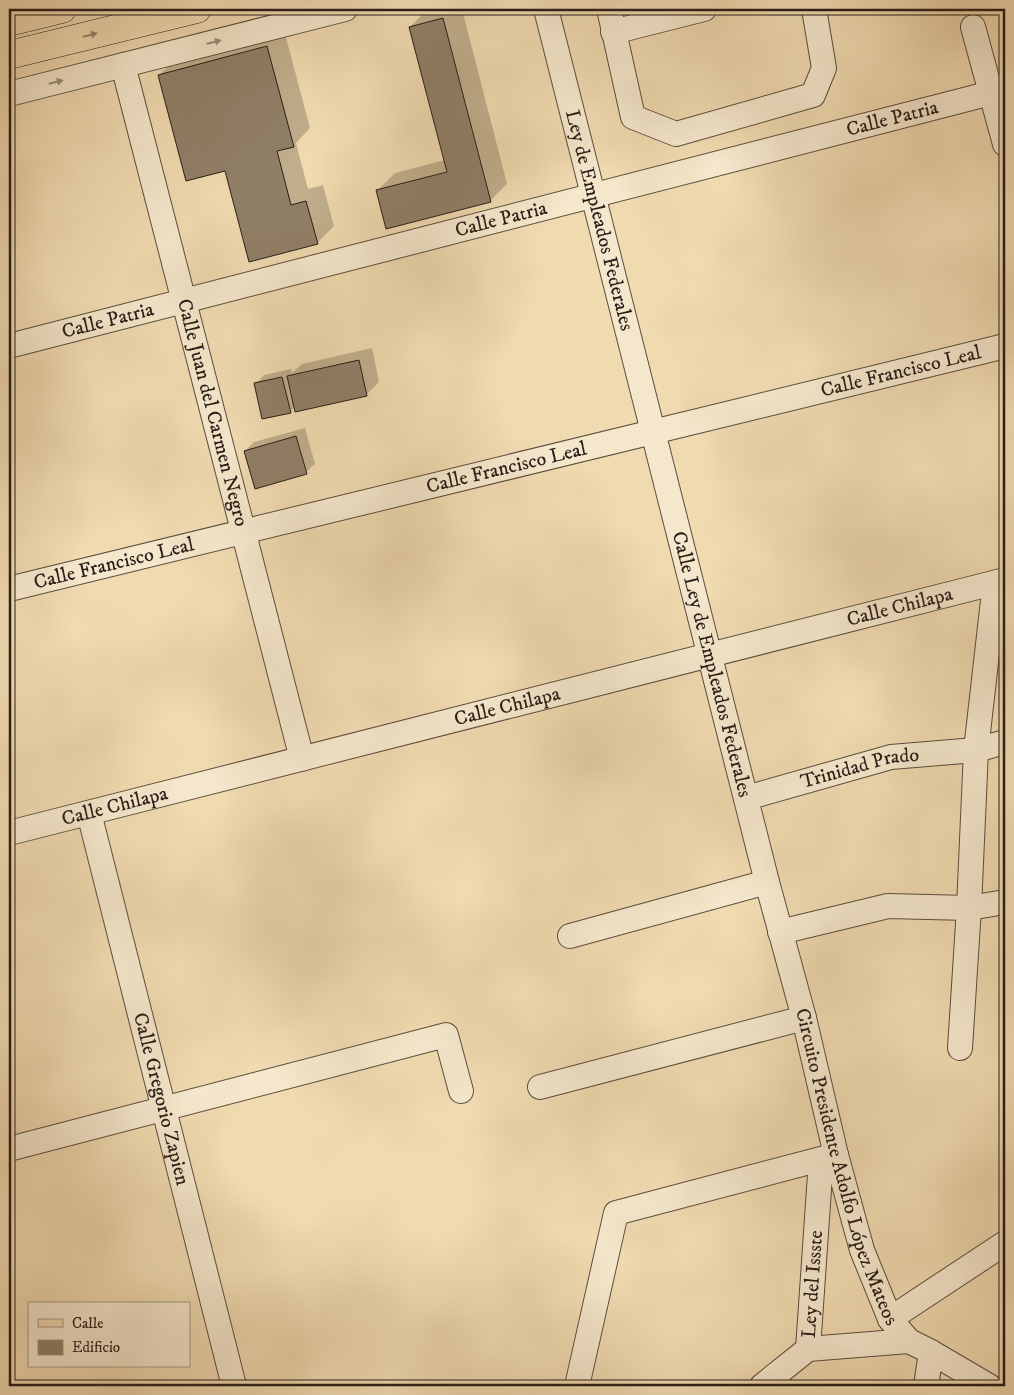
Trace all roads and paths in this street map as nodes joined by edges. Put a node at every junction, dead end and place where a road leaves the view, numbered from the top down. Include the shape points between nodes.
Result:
1 (62, 9) edge
2 (197, 9) edge
3 (345, 9) edge
4 (546, 9) edge
5 (608, 9) edge
6 (704, 9) edge
7 (814, 9) edge
8 (9, 22) edge
9 (973, 27) dead end
10 (613, 32) junction
11 (9, 55) edge
12 (123, 65) junction
13 (991, 93) junction
14 (9, 94) edge
15 (1005, 144) edge
16 (594, 195) junction
17 (184, 301) junction
18 (9, 346) edge
19 (1005, 346) edge
20 (654, 432) junction
21 (244, 531) junction
22 (1000, 582) edge
23 (9, 588) edge
24 (710, 655) junction
25 (1005, 742) edge
26 (976, 750) junction
27 (302, 759) junction
28 (746, 798) junction
29 (89, 813) junction
30 (9, 833) edge
31 (768, 889) junction
32 (1005, 902) edge
33 (969, 908) junction
34 (780, 932) junction
35 (570, 936) dead end
36 (804, 1018) junction
37 (960, 1048) dead end
38 (540, 1087) dead end
39 (461, 1091) dead end
40 (163, 1109) junction
41 (9, 1149) edge
42 (829, 1158) junction
43 (1005, 1243) edge
44 (890, 1319) junction
45 (909, 1341) junction
46 (808, 1350) junction
47 (931, 1352) junction
48 (234, 1386) edge
49 (577, 1386) edge
50 (762, 1386) edge
51 (926, 1386) edge
52 (989, 1386) edge

1 - 8 main road
11 -> 2 main road
12 -> 3 street
4 - 16 street, Ley de Empleados Federales
5 - 10 street
6 - 10 street
7 - 10 street via 824,68 813,95 676,134 633,117
9 - 13 street
14 -> 12 street
12 - 17 street, Calle Juan del Carmen Negro
13 - 15 street
13 - 16 street, Calle Patria
16 - 17 street, Calle Patria
16 - 20 street, Ley de Empleados Federales
17 - 18 street, Calle Patria
17 - 21 street, Calle Juan del Carmen Negro
19 - 20 street, Calle Francisco Leal
20 - 21 street, Calle Francisco Leal
20 - 24 street, Calle Ley de Empleados Federales
21 - 23 street, Calle Francisco Leal
21 - 27 street, Calle Juan del Carmen Negro
22 - 24 street, Calle Chilapa
22 - 26 street
24 - 27 street, Calle Chilapa
24 - 28 street, Calle Ley de Empleados Federales
25 - 26 street, Trinidad Prado
26 - 28 street, Trinidad Prado via 891,757
26 - 33 street
27 - 29 street, Calle Chilapa
28 - 31 street, Calle Ley de Empleados Federales
29 - 30 street, Calle Chilapa
29 - 40 street, Calle Gregorio Zapien
31 - 34 street, Circuito Presidente Adolfo López Mateos
31 - 35 street
32 - 33 street
33 - 34 street via 888,906
33 - 37 street
34 - 36 street, Circuito Presidente Adolfo López Mateos
36 - 38 street
36 - 42 street, Circuito Presidente Adolfo López Mateos
39 - 40 street via 446,1035
40 - 41 street
40 - 48 street, Calle Gregorio Zapien
42 - 44 street, Circuito Presidente Adolfo López Mateos
42 - 46 street, Ley del Issste
42 - 49 street via 616,1213
43 - 44 street
44 - 45 street, Circuito Presidente Adolfo López Mateos
45 - 46 street
45 - 47 street, Circuito Presidente Adolfo López Mateos
46 - 50 street, Ley del Issste
47 - 51 street
47 - 52 street, Circuito Presidente Adolfo López Mateos

